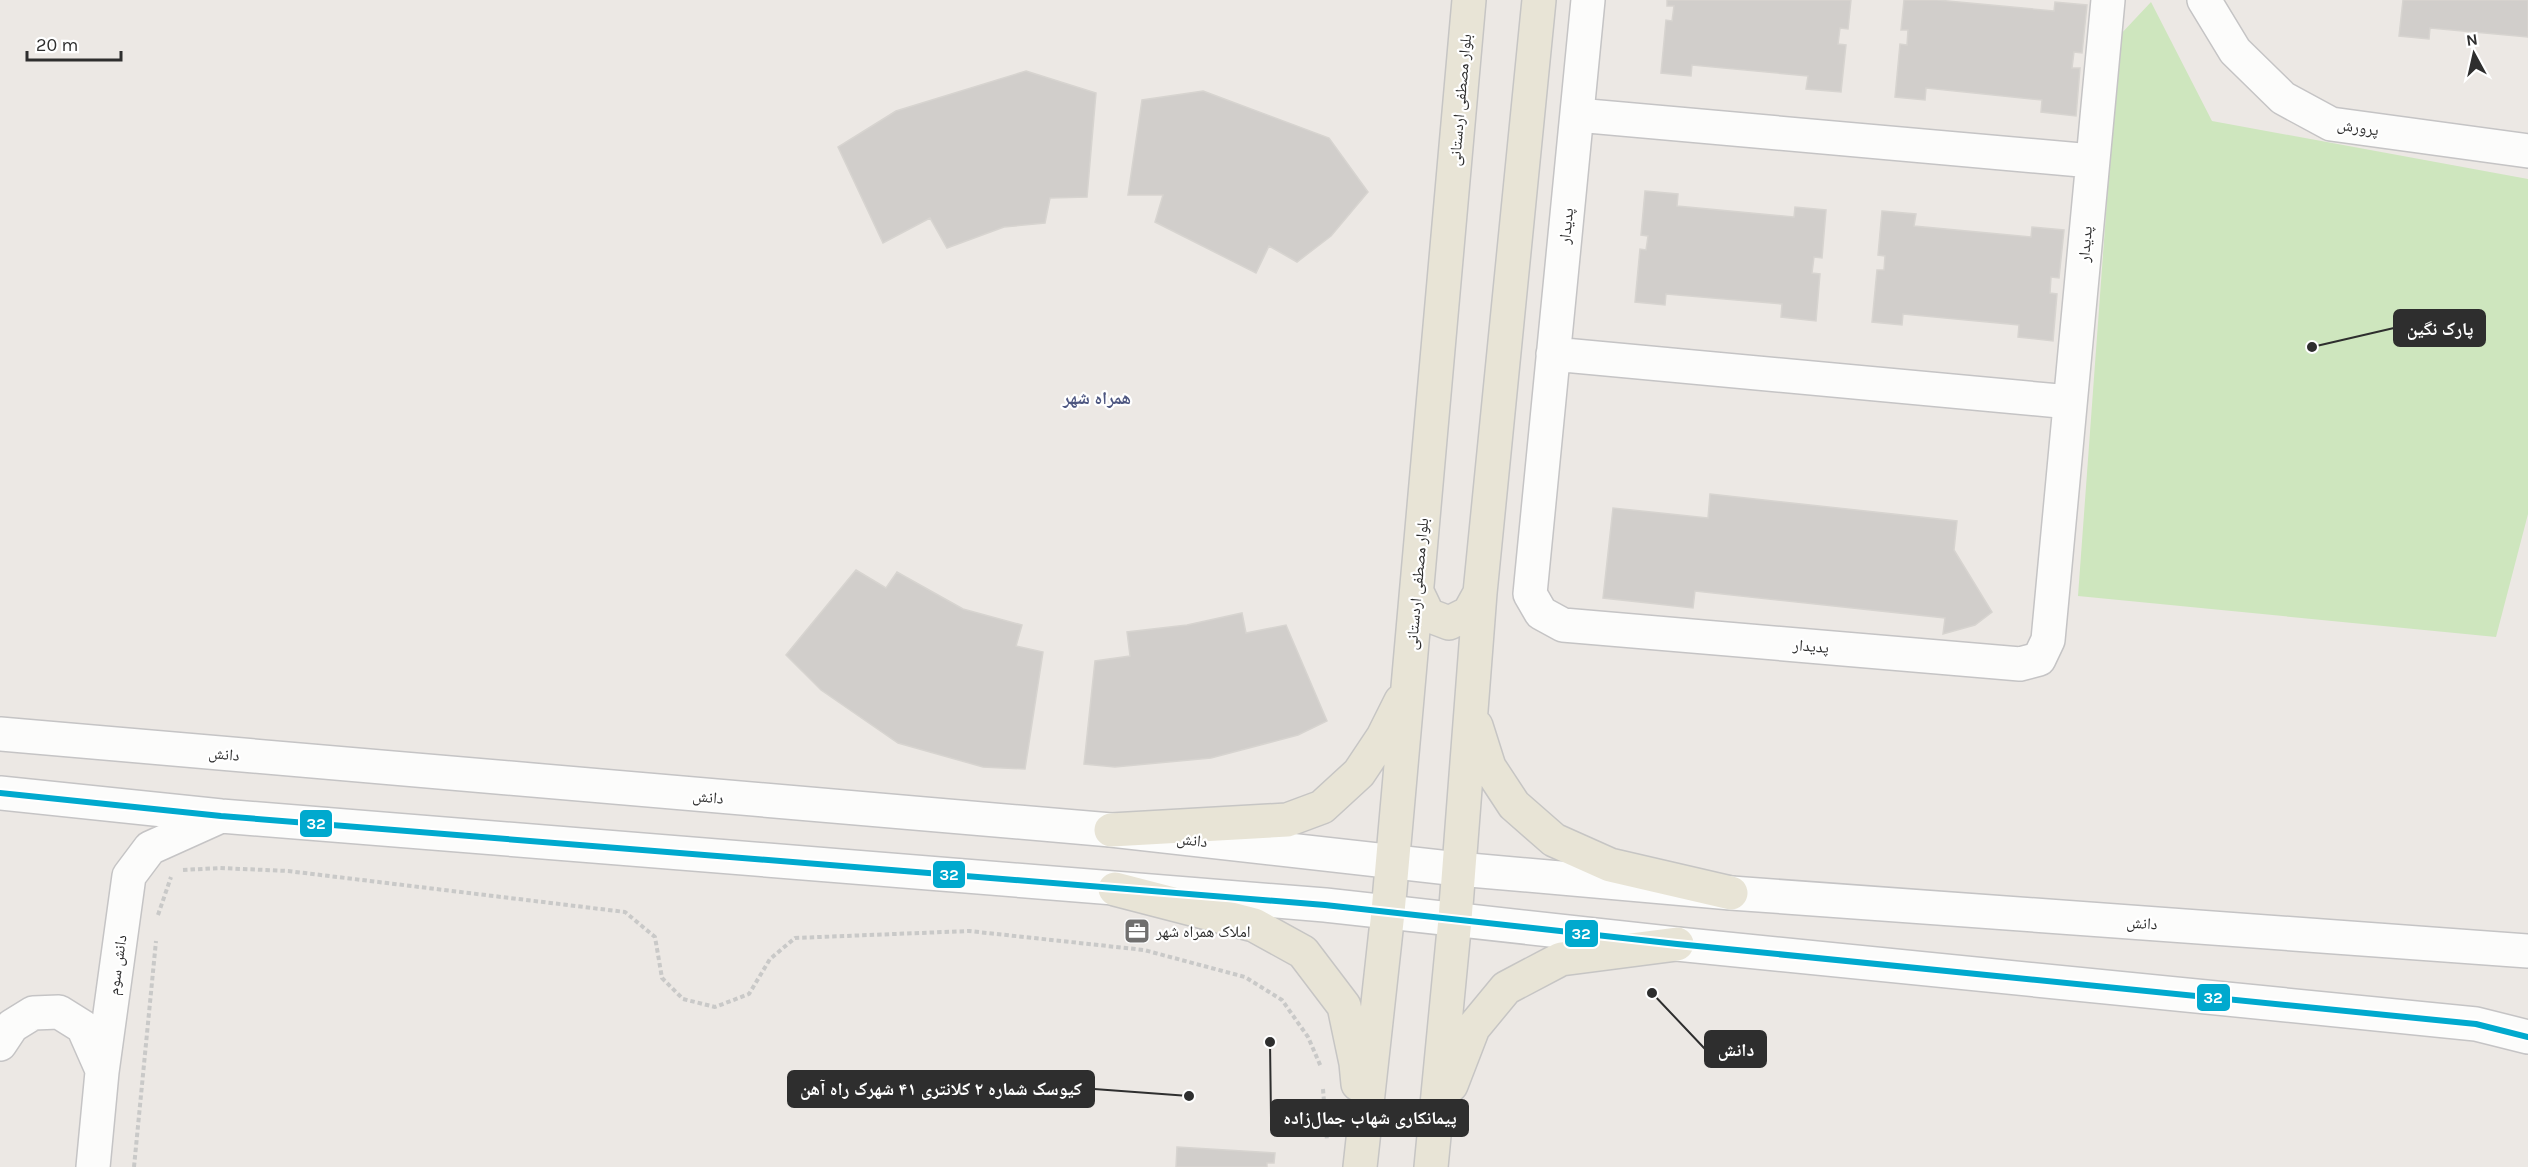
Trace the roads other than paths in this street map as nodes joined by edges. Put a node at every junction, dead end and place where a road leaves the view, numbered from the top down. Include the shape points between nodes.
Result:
1 (1469, 0) edge
2 (1539, 0) edge
3 (1588, 0) edge
4 (2108, 0) edge
5 (2204, 0) edge
6 (1577, 115) junction
7 (2528, 151) edge
8 (2092, 162) junction
9 (1553, 354) junction
10 (2070, 402) junction
11 (1417, 592) junction
12 (1480, 593) junction
13 (1407, 689) junction
14 (1471, 711) junction
15 (0, 734) edge
16 (0, 793) edge
17 (221, 816) junction
18 (1111, 831) junction
19 (1393, 862) junction
20 (1458, 869) junction
21 (1115, 889) junction
22 (1731, 893) junction
23 (1388, 912) junction
24 (1455, 919) junction
25 (1677, 944) junction
26 (2528, 951) edge
27 (2528, 1037) edge
28 (0, 1044) edge
29 (102, 1072) junction
30 (1435, 1132) junction
31 (1361, 1152) edge
32 (93, 1167) edge
33 (1431, 1167) edge

1 - 11 main road, بلوار مصطفی اردستانی
2 - 12 main road
3 - 6 street, پدیدار
4 - 8 street, پدیدار
5 - 7 street, پرورش via 2235,51 2283,98 2331,124
6 - 8 street
6 - 9 street, پدیدار
8 - 10 street, پدیدار
9 - 10 street
9 - 10 street, پدیدار via 1530,594 1541,614 1563,625 2020,664 2039,659 2048,640
11 - 12 main road via 1428,615 1449,623 1469,613
11 - 13 main road, بلوار مصطفی اردستانی
12 - 14 main road
13 - 18 main road via 1359,773 1322,807 1287,820
13 - 19 main road, بلوار مصطفی اردستانی
14 - 20 main road
14 - 22 main road via 1489,767 1514,805 1554,840 1610,865
15 - 18 street, دانش
16 - 17 street
17 - 21 street
17 - 29 street, دانش سوم via 150,848 129,876
18 - 19 street, دانش
19 - 20 street, دانش
19 - 23 main road, بلوار مصطفی اردستانی
20 - 22 street, دانش
20 - 24 main road
21 - 23 street
21 - 31 main road via 1254,925 1303,952 1344,1006 1356,1064
22 - 26 street, دانش
23 - 24 street
23 - 31 main road, بلوار مصطفی اردستانی
24 - 25 street
24 - 30 main road
25 - 27 street via 2475,1024
25 - 30 main road via 1561,959 1506,988 1473,1028
28 - 29 street via 12,1026 33,1013 59,1012 83,1027
29 - 32 street, دانش سوم
30 - 33 main road

